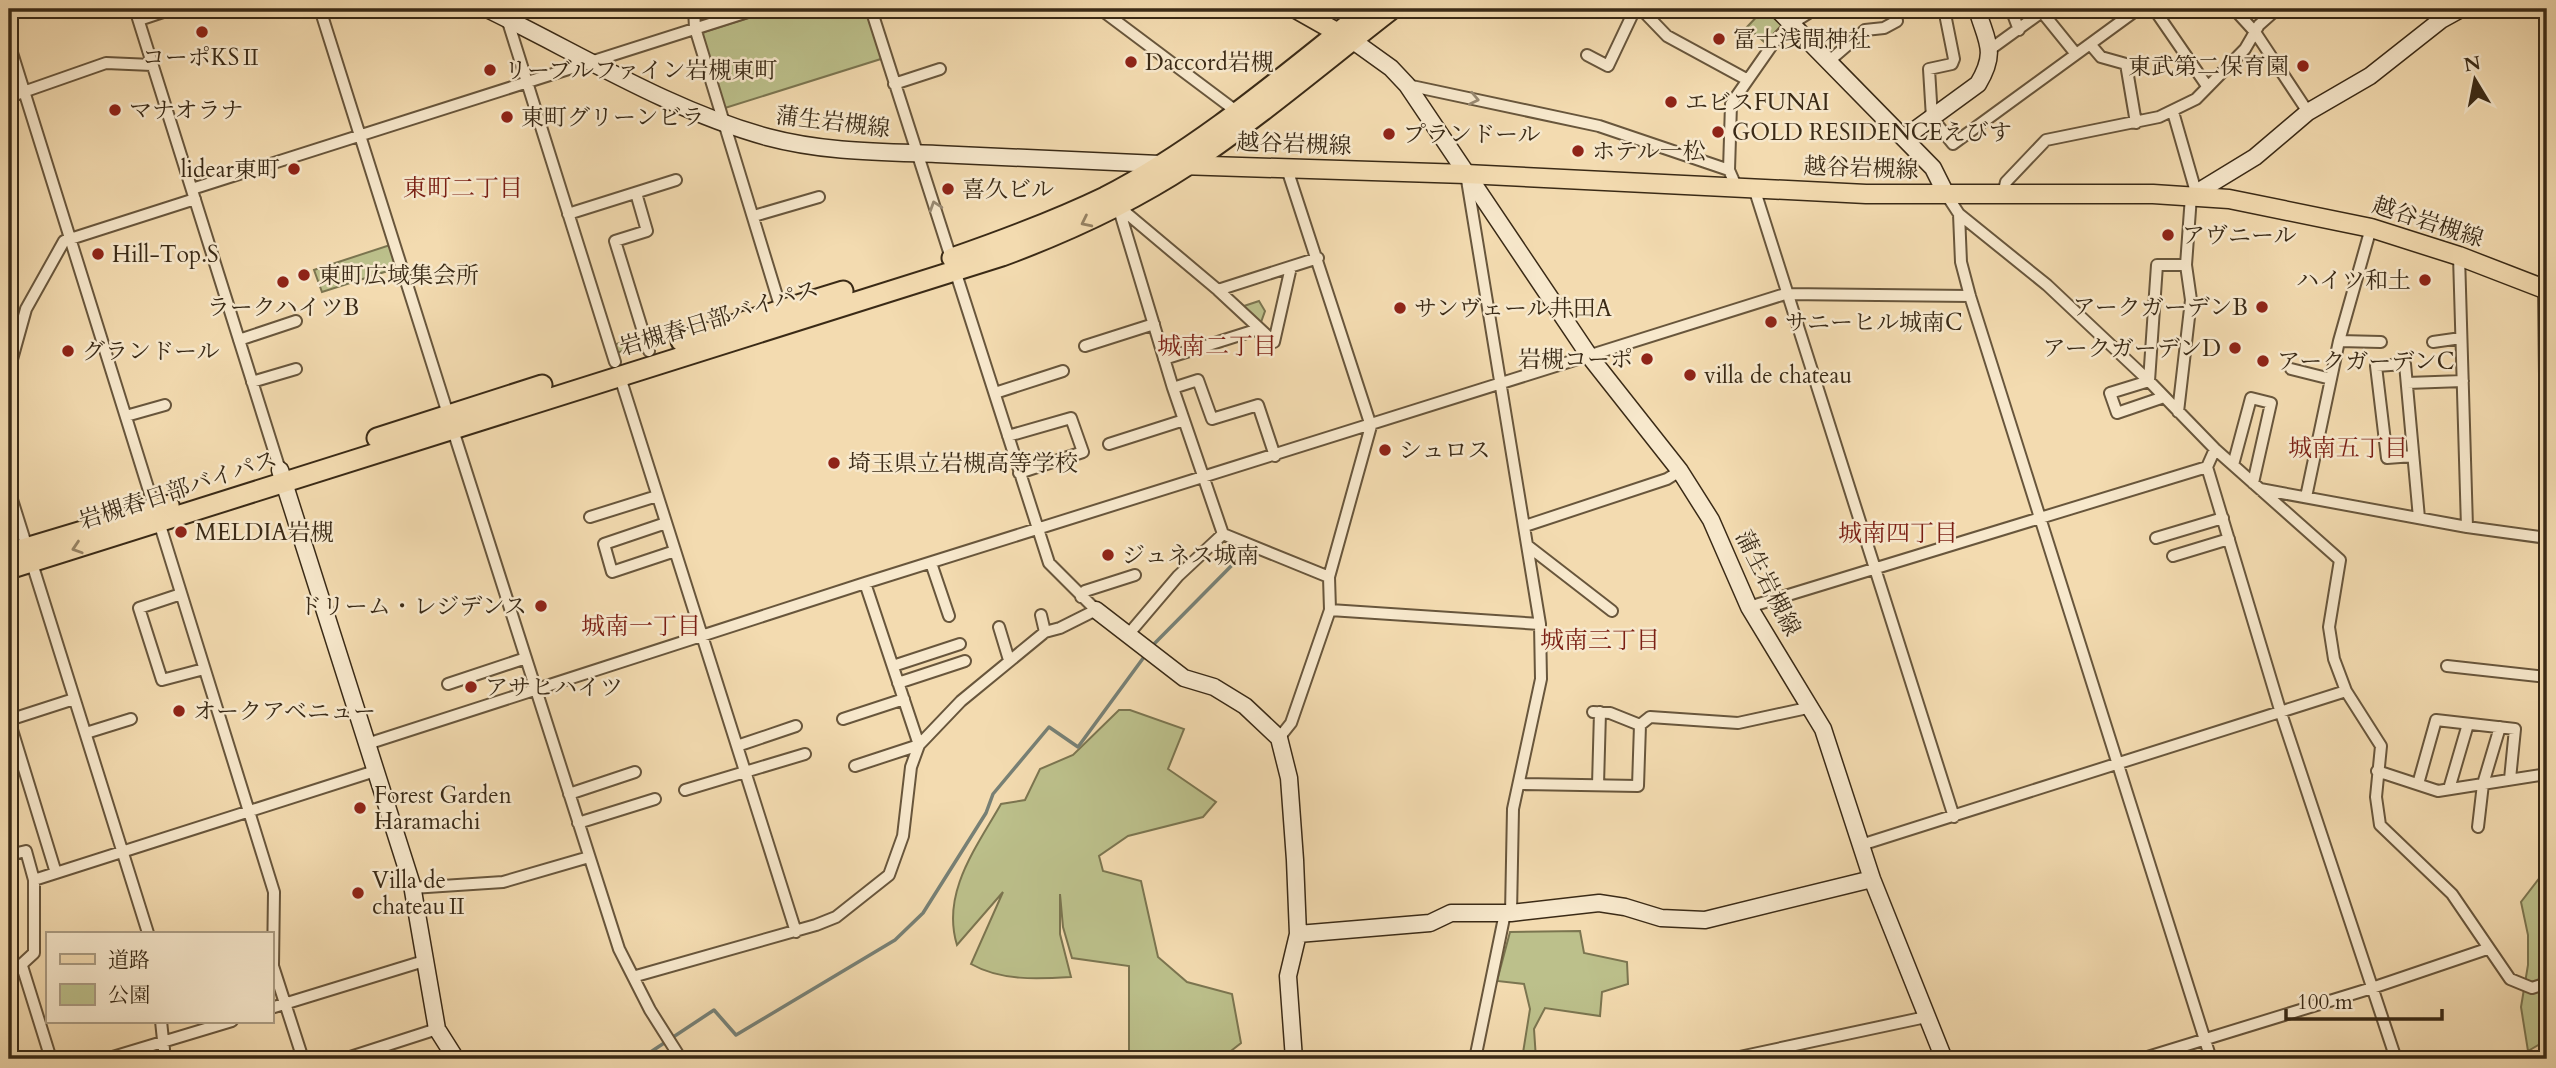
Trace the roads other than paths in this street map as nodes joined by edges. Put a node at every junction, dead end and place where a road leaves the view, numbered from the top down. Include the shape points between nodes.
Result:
1 (172, 9) edge
2 (320, 9) edge
3 (487, 9) edge
4 (694, 9) edge
5 (757, 9) edge
6 (871, 9) edge
7 (1100, 9) edge
8 (1296, 9) edge
9 (1368, 9) edge
10 (1392, 9) edge
11 (1635, 9) edge
12 (1641, 9) edge
13 (1777, 9) edge
14 (1815, 9) edge
15 (1891, 9) edge
16 (1944, 9) edge
17 (1977, 9) edge
18 (2011, 9) edge
19 (2138, 9) edge
20 (2154, 9) edge
21 (2234, 9) edge
22 (2277, 9) edge
23 (2461, 9) edge
24 (2044, 10) edge
25 (137, 14) edge
26 (506, 14) edge
27 (1791, 24) junction
28 (695, 28) junction
29 (2019, 30) junction
30 (2255, 32) junction
31 (1345, 37) junction
32 (9, 43) edge
33 (2090, 44) junction
34 (1992, 48) junction
35 (2076, 54) junction
36 (1587, 55) dead end
37 (591, 61) junction
38 (1828, 62) junction
39 (152, 65) junction
40 (940, 69) dead end
41 (1746, 79) junction
42 (527, 82) junction
43 (894, 84) junction
44 (1407, 85) junction
45 (2207, 86) junction
46 (24, 93) junction
47 (9, 97) edge
48 (1236, 111) junction
49 (2173, 112) junction
50 (2308, 112) junction
51 (1933, 118) junction
52 (2136, 123) junction
53 (727, 125) junction
54 (360, 135) junction
55 (1904, 138) junction
56 (918, 153) junction
57 (1159, 164) junction
58 (1188, 165) junction
59 (1287, 169) junction
60 (1466, 174) junction
61 (1732, 178) junction
62 (676, 180) dead end
63 (1754, 188) junction
64 (636, 193) junction
65 (193, 194) junction
66 (1946, 194) junction
67 (2003, 194) junction
68 (2193, 194) junction
69 (819, 197) dead end
70 (1118, 205) junction
71 (568, 214) junction
72 (1959, 214) junction
73 (754, 216) junction
74 (2371, 228) junction
75 (69, 237) junction
76 (2459, 256) junction
77 (1318, 258) junction
78 (955, 264) junction
79 (2186, 265) junction
80 (1291, 267) junction
81 (1218, 290) junction
82 (2546, 290) edge
83 (1785, 294) junction
84 (1970, 296) junction
85 (781, 309) junction
86 (296, 321) dead end
87 (1154, 324) junction
88 (1259, 329) junction
89 (2461, 338) junction
90 (239, 340) junction
91 (2339, 341) junction
92 (2381, 342) dead end
93 (2433, 342) dead end
94 (1085, 346) dead end
95 (649, 351) junction
96 (1590, 357) junction
97 (1164, 359) junction
98 (617, 368) junction
99 (296, 369) dead end
100 (2291, 369) dead end
101 (9, 370) edge
102 (1063, 371) dead end
103 (2331, 379) junction
104 (2149, 381) junction
105 (2463, 381) junction
106 (252, 382) junction
107 (2407, 383) junction
108 (1501, 384) junction
109 (1173, 388) junction
110 (995, 393) junction
111 (2164, 397) junction
112 (165, 405) dead end
113 (2178, 412) junction
114 (126, 416) junction
115 (1184, 420) junction
116 (450, 421) junction
117 (1371, 426) junction
118 (1008, 436) junction
119 (1109, 444) dead end
120 (2215, 449) junction
121 (1275, 456) junction
122 (2413, 456) junction
123 (2233, 466) junction
124 (2207, 467) junction
125 (1679, 471) junction
126 (1019, 473) junction
127 (282, 476) junction
128 (1204, 478) junction
129 (2255, 486) junction
130 (9, 490) edge
131 (657, 496) junction
132 (2306, 498) junction
133 (157, 516) junction
134 (590, 517) dead end
135 (2041, 517) junction
136 (2222, 518) junction
137 (2420, 518) junction
138 (666, 523) junction
139 (1525, 526) junction
140 (2467, 527) junction
141 (1037, 531) junction
142 (1223, 534) junction
143 (2156, 538) dead end
144 (2547, 538) edge
145 (2229, 539) junction
146 (1528, 546) junction
147 (2547, 550) edge
148 (675, 551) junction
149 (21, 555) edge
150 (2173, 556) dead end
151 (931, 563) junction
152 (9, 569) edge
153 (1873, 570) junction
154 (1135, 575) dead end
155 (1329, 577) junction
156 (865, 583) junction
157 (181, 594) junction
158 (1081, 597) junction
159 (1749, 607) junction
160 (1096, 610) junction
161 (1330, 610) junction
162 (1612, 611) dead end
163 (1041, 615) dead end
164 (950, 616) dead end
165 (1540, 624) junction
166 (999, 627) dead end
167 (1045, 632) junction
168 (1126, 636) junction
169 (702, 638) junction
170 (960, 644) dead end
171 (526, 658) junction
172 (1009, 660) junction
173 (965, 662) dead end
174 (893, 666) junction
175 (2447, 666) dead end
176 (205, 669) junction
177 (2547, 677) edge
178 (898, 683) junction
179 (448, 684) dead end
180 (535, 689) junction
181 (2346, 691) junction
182 (75, 699) junction
183 (904, 699) junction
184 (1812, 707) junction
185 (2281, 713) junction
186 (131, 719) dead end
187 (843, 719) dead end
188 (9, 720) edge
189 (2468, 724) junction
190 (1640, 725) junction
191 (796, 726) dead end
192 (2500, 727) junction
193 (86, 733) junction
194 (1279, 738) junction
195 (367, 744) junction
196 (919, 745) junction
197 (737, 746) junction
198 (805, 754) dead end
199 (2118, 765) junction
200 (855, 766) dead end
201 (375, 771) junction
202 (2377, 771) junction
203 (635, 772) dead end
204 (745, 773) junction
205 (2547, 774) edge
206 (2510, 779) junction
207 (1518, 783) junction
208 (2418, 784) junction
209 (2483, 784) junction
210 (1598, 785) junction
211 (2449, 789) junction
212 (685, 790) dead end
213 (569, 794) junction
214 (655, 799) dead end
215 (249, 811) junction
216 (1954, 817) junction
217 (578, 823) junction
218 (2478, 827) dead end
219 (1861, 845) junction
220 (124, 851) junction
221 (9, 855) edge
222 (589, 857) junction
223 (56, 873) junction
224 (1872, 879) junction
225 (34, 880) junction
226 (412, 888) junction
227 (1508, 913) junction
228 (148, 932) edge
229 (796, 932) junction
230 (1298, 934) junction
231 (2487, 949) junction
232 (424, 961) junction
233 (22, 966) junction
234 (9, 976) edge
235 (636, 976) junction
236 (2547, 983) edge
237 (2372, 988) junction
238 (286, 1004) junction
239 (273, 1007) edge
240 (1926, 1017) junction
241 (161, 1023) edge
242 (226, 1023) edge
243 (437, 1029) junction
244 (2205, 1040) junction
245 (163, 1043) junction
246 (51, 1059) edge
247 (106, 1059) edge
248 (165, 1059) edge
249 (303, 1059) edge
250 (344, 1059) edge
251 (456, 1059) edge
252 (681, 1059) edge
253 (1294, 1059) edge
254 (1475, 1059) edge
255 (1730, 1059) edge
256 (1944, 1059) edge
257 (2141, 1059) edge
258 (2211, 1059) edge
259 (2396, 1059) edge

1 - 25 street
2 - 54 street
3 - 26 street, 蒲生岩槻線
4 - 28 street
5 - 28 street
6 - 43 street
7 - 48 street
8 - 31 main road
9 - 31 highway, 岩槻春日部バイパス
10 - 31 highway, 岩槻春日部バイパス
11 - 36 street via 1608,65
12 - 41 street via 1667,36
13 - 27 street
14 - 27 street
15 - 38 street via 1897,21 1864,30
16 - 51 street via 1954,59 1952,64 1929,69
17 - 34 street
18 - 29 street
19 - 33 street
20 - 45 street
21 - 30 street
22 - 30 street
23 - 50 street via 2370,76
24 - 29 street
24 - 35 street
25 - 39 street
26 - 37 street, 蒲生岩槻線
26 - 42 street
27 - 38 street
27 - 41 street
28 - 37 street
28 - 53 street
29 - 34 street
30 - 45 street via 2245,49
30 - 50 street
31 - 44 street, 蒲生岩槻線 via 1391,68
31 - 48 highway, 岩槻春日部バイパス
31 - 58 highway, 岩槻春日部バイパス
32 - 46 street
33 - 35 street
33 - 52 street via 2101,57 2126,64
34 - 51 street via 1978,84
35 - 51 street via 1953,144
37 - 42 street
37 - 53 street, 蒲生岩槻線
38 - 55 street
39 - 46 street via 106,62
39 - 65 street
40 - 43 street
41 - 61 street via 1731,104
42 - 54 street
42 - 71 street
43 - 56 street
44 - 60 street, 蒲生岩槻線
44 -> 61 street via 1599,126
45 - 49 street via 2196,99
46 - 47 street
46 - 75 street
48 - 57 highway, 岩槻春日部バイパス
49 - 52 street
49 - 68 street
50 - 68 street via 2255,157
51 - 55 street
52 - 67 street via 2046,140 2006,182
53 - 56 street, 蒲生岩槻線 via 805,146
53 - 73 street
54 - 65 street
54 - 116 street
55 - 66 street via 1933,168
56 - 57 street, 蒲生岩槻線
78 -> 56 street
57 - 58 main road, 越谷岩槻線
57 - 78 highway, 岩槻春日部バイパス via 1107,196
58 - 59 main road, 越谷岩槻線
58 - 70 highway, 岩槻春日部バイパス
59 - 60 main road, 越谷岩槻線
59 - 77 street
60 - 61 main road, 越谷岩槻線
60 - 96 street, 蒲生岩槻線
60 - 108 street
61 - 63 main road, 越谷岩槻線
62 - 64 street
63 - 66 main road, 越谷岩槻線
63 - 83 street
64 - 71 street
64 - 95 street via 647,231 615,241
65 - 75 street
65 - 90 street
66 - 67 main road, 越谷岩槻線
66 - 72 street
67 - 68 main road, 越谷岩槻線
68 - 74 main road, 越谷岩槻線
68 - 79 street
69 - 73 street
70 -> 78 highway, 岩槻春日部バイパス via 1058,235
70 - 81 street
70 - 87 street
71 - 98 street
72 - 84 street via 1961,262
72 - 104 street via 2047,285
73 - 85 street
74 - 76 main road, 越谷岩槻線
74 - 91 street
75 - 101 street via 26,309
75 - 114 street
76 - 82 main road, 越谷岩槻線
76 - 89 street
77 - 80 street
77 - 117 street
78 - 85 highway, 岩槻春日部バイパス
78 - 98 highway, 岩槻春日部バイパス
78 - 110 street
79 - 104 street via 2157,265
79 - 113 street via 2191,300
80 - 81 street
80 - 88 street via 1274,342
81 - 88 street
82 - 144 street
83 - 84 street
83 - 96 street
83 - 153 street
84 - 135 street
85 - 95 highway, 岩槻春日部バイパス
86 - 90 street
87 - 94 street
87 - 97 street
88 - 97 street
89 - 93 street
89 - 105 street
90 - 106 street
91 - 92 street
91 - 103 street
95 - 98 highway, 岩槻春日部バイパス
96 - 108 street
96 - 125 street, 蒲生岩槻線
97 - 109 street
98 - 116 highway, 岩槻春日部バイパス
98 - 131 street
99 - 106 street
100 - 103 street
102 - 110 street
103 - 132 street
104 - 111 street
104 - 111 street via 2110,393 2117,414
105 - 107 street
105 - 140 street
106 - 127 street
107 - 122 street
107 - 122 street via 2405,364 2376,366 2387,458
108 - 117 street
108 - 139 street
109 - 115 street
109 - 121 street via 1198,380 1212,419 1258,405
110 - 118 street
111 - 113 street
112 - 114 street
113 - 120 street
114 - 133 street
115 - 119 street
115 - 128 street
116 - 127 highway, 岩槻春日部バイパス
116 - 171 street
117 - 121 street
117 - 155 street
118 - 126 street
118 - 126 street via 1071,418 1083,452
120 - 123 street
120 - 124 street
121 - 128 street
122 - 137 street
123 - 129 street
123 - 129 street via 2251,398 2271,403
124 - 135 street
124 - 136 street
125 - 139 street
125 - 159 street, 蒲生岩槻線 via 1711,520
126 - 141 street
127 - 133 highway, 岩槻春日部バイパス
127 - 195 street
128 - 141 street
128 - 142 street
129 - 132 street
129 - 181 street via 2340,560 2329,627
130 - 149 street
131 - 134 street
131 - 138 street
132 - 137 street
133 - 149 highway, 岩槻春日部バイパス
133 - 157 street
135 - 153 street
135 - 199 street
136 - 143 street
136 - 145 street
137 - 140 street
138 - 148 street
138 - 148 street via 604,544 612,572
139 - 146 street
140 - 144 street
141 - 151 street
141 - 158 street via 1049,563
142 - 155 street
142 - 168 street via 1178,576
144 - 147 street
145 - 150 street
145 - 185 street
146 - 162 street
146 - 165 street
148 - 169 street
149 - 152 highway, 岩槻春日部バイパス
149 - 182 street
151 - 156 street
151 - 164 street
153 - 159 street
153 - 216 street
154 - 158 street via 1085,591
155 - 161 street
156 - 169 street
156 - 174 street
157 - 176 street
157 - 176 street via 139,608 162,680
158 - 160 street
159 - 184 street, 蒲生岩槻線
160 - 167 street
160 - 168 street
161 - 165 street
161 - 194 street via 1291,723
163 - 167 street
165 - 207 street via 1541,679
166 - 172 street
167 - 172 street
168 - 194 street via 1184,678 1214,687 1245,706
169 - 180 street
169 - 197 street
170 - 174 street
171 - 179 street
171 - 180 street
172 - 196 street
173 - 178 street
174 - 178 street
175 - 177 street
176 - 215 street
178 - 183 street
180 - 195 street
180 - 213 street
181 - 185 street
181 - 202 street via 2381,746
182 - 188 street
182 - 193 street
183 - 187 street
183 - 196 street
184 - 190 street via 1738,723 1650,717
184 - 219 street, 蒲生岩槻線
185 - 199 street
185 - 237 street
186 - 193 street
188 - 223 street
189 - 192 street
189 - 208 street via 2436,720
189 - 211 street
190 - 210 street via 1638,786
190 - 210 street via 1596,712
191 - 197 street
192 - 206 street via 2515,729
192 - 209 street
193 - 220 street
194 - 230 street via 1289,778
195 - 201 street
196 - 200 street
196 - 229 street via 911,766 904,836 889,875 836,916
197 - 204 street
198 - 204 street
199 - 216 street
199 - 244 street
201 - 215 street
201 - 226 street
202 - 208 street
202 - 231 street via 2380,825 2452,894
203 - 213 street
204 - 212 street
204 - 229 street
205 - 206 street
206 - 209 street
207 - 210 street
207 - 227 street
208 - 211 street via 2438,791
209 - 211 street
209 - 218 street
213 - 217 street
214 - 217 street
215 - 220 street
215 - 238 street via 274,892 274,966
216 - 219 street
217 - 222 street
219 - 224 street, 蒲生岩槻線
220 - 223 street
220 - 228 street
221 - 225 street via 26,851
222 - 226 street via 503,882
222 - 235 street via 619,949
223 - 225 street
224 - 227 street via 1705,920 1661,918 1608,904
224 - 240 street, 蒲生岩槻線
225 - 233 street via 34,953
226 - 232 street
227 - 230 street via 1451,913 1430,923
227 - 254 street
229 - 235 street
230 - 253 street via 1289,976
231 - 236 street via 2518,984 2532,988
231 - 237 street
232 - 238 street
232 - 243 street
233 - 234 street
233 - 246 street
235 - 252 street via 650,1010
237 - 244 street
237 - 259 street
238 - 239 street
238 - 249 street
240 - 255 street
240 - 256 street, 蒲生岩槻線
241 - 245 street
242 - 245 street
243 - 250 street
243 - 251 street
244 - 257 street
244 - 258 street
245 - 247 street
245 - 248 street

